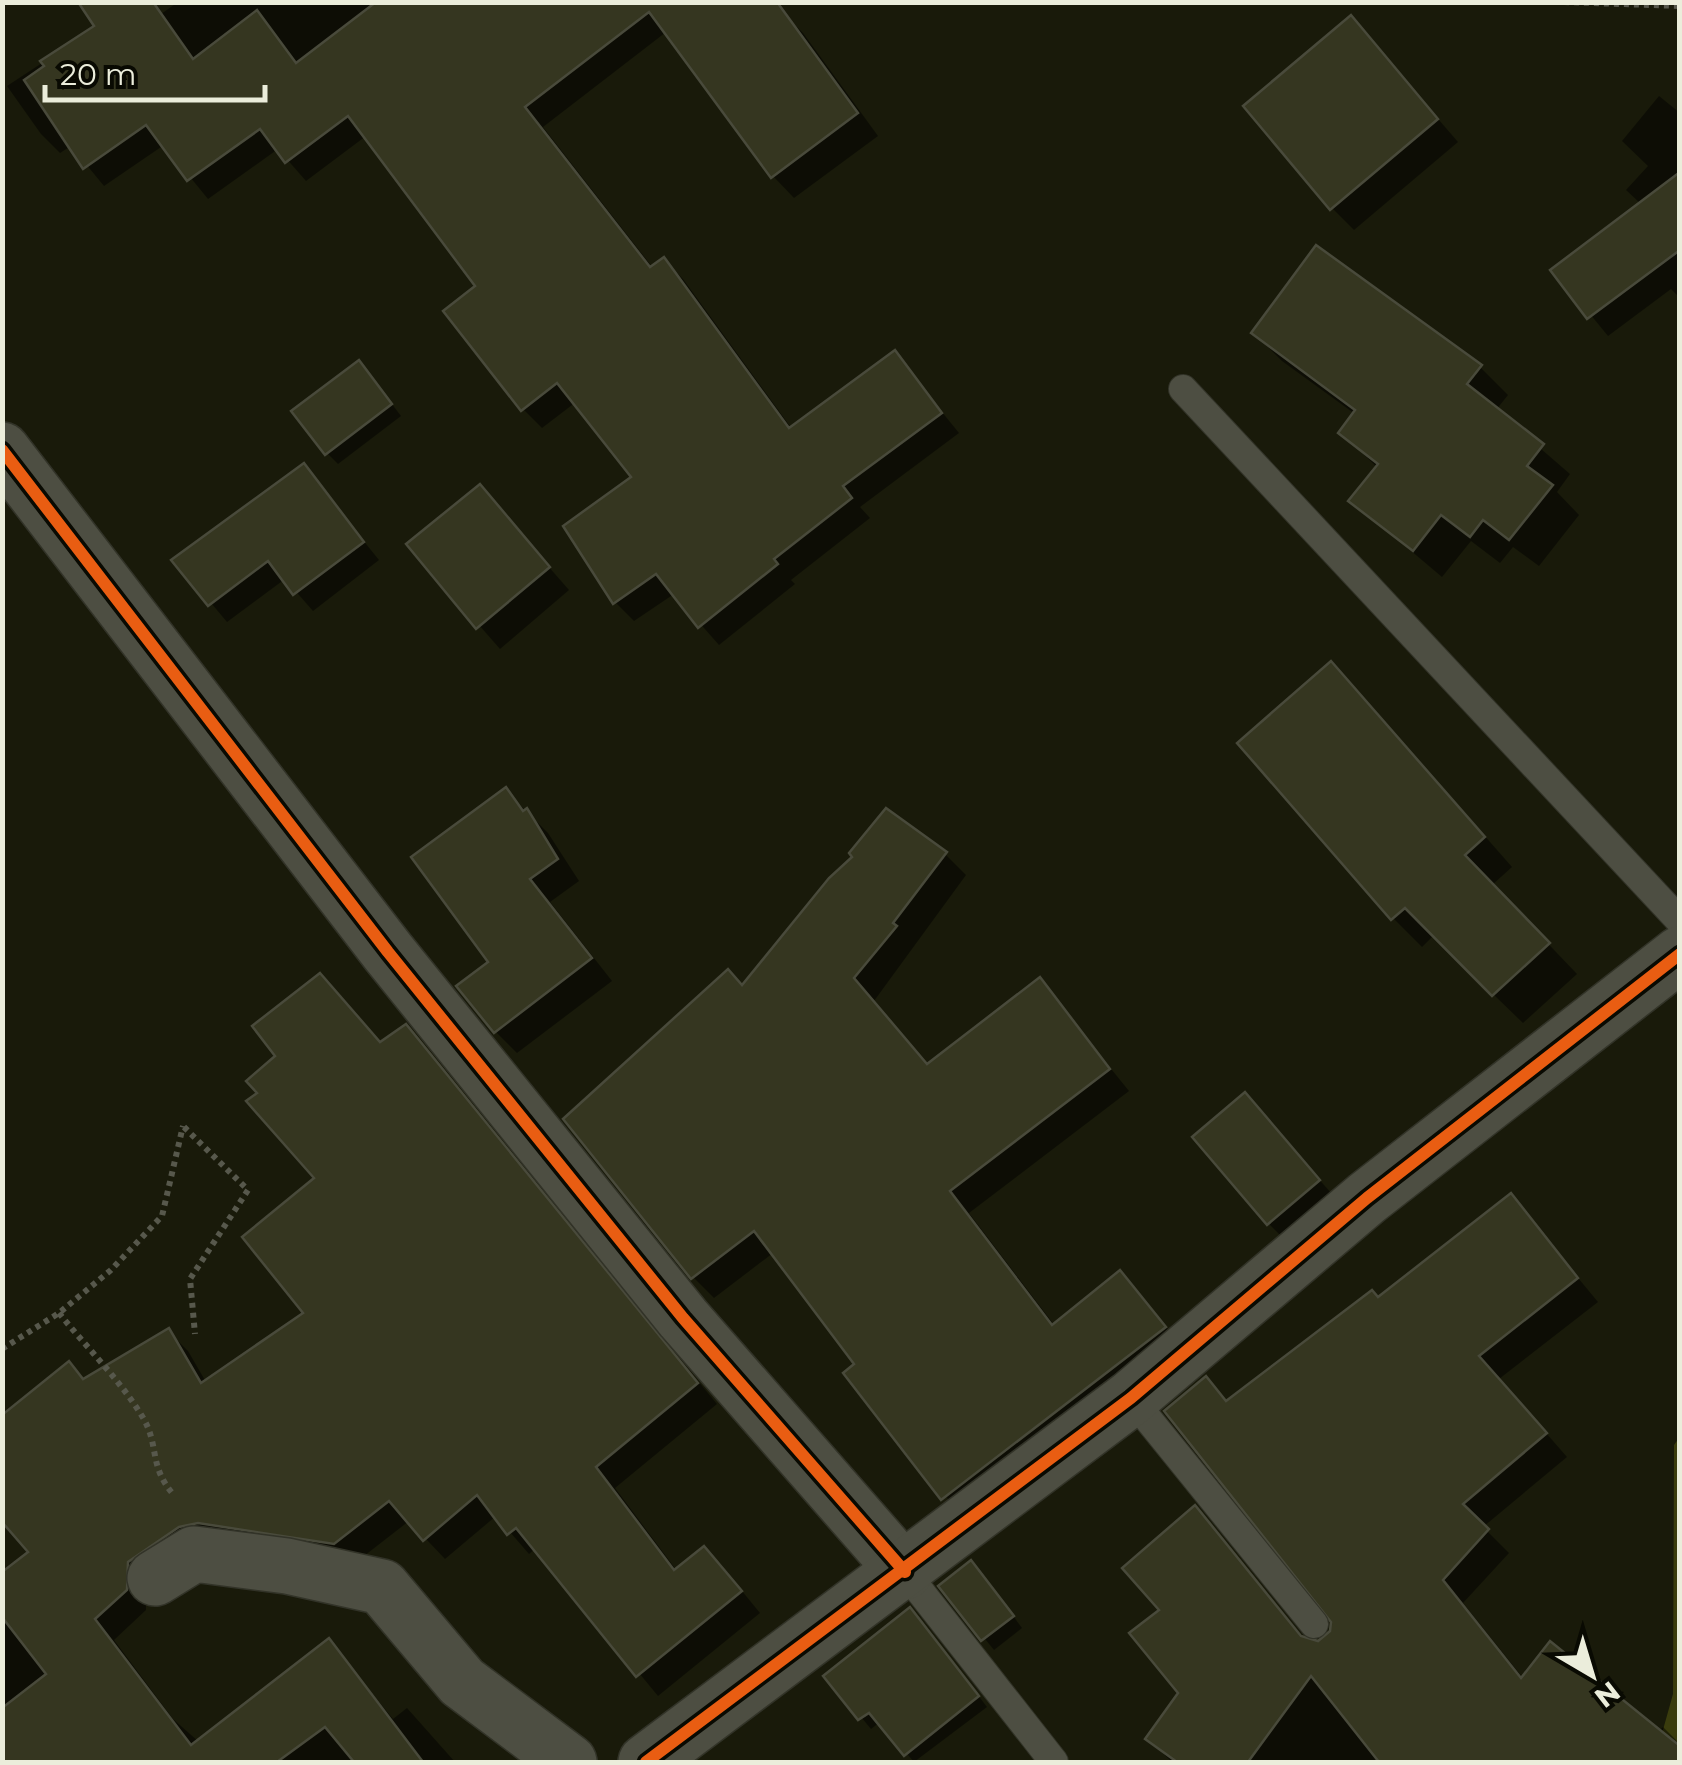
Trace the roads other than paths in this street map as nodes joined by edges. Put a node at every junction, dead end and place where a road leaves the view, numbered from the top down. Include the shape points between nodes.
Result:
1 (1183, 389) dead end
2 (2, 450) edge
3 (1680, 921) edge
4 (1680, 954) edge
5 (1131, 1398) junction
6 (905, 1572) junction
7 (155, 1578) dead end
8 (1314, 1624) dead end
9 (569, 1762) edge
10 (646, 1762) edge
11 (1054, 1762) edge

1 - 3 lane
2 - 6 street via 683,1318
4 - 5 street via 1368,1198
5 - 6 street
5 - 8 lane
6 - 10 street
6 - 11 lane
7 - 9 street via 194,1554 382,1587 462,1682

